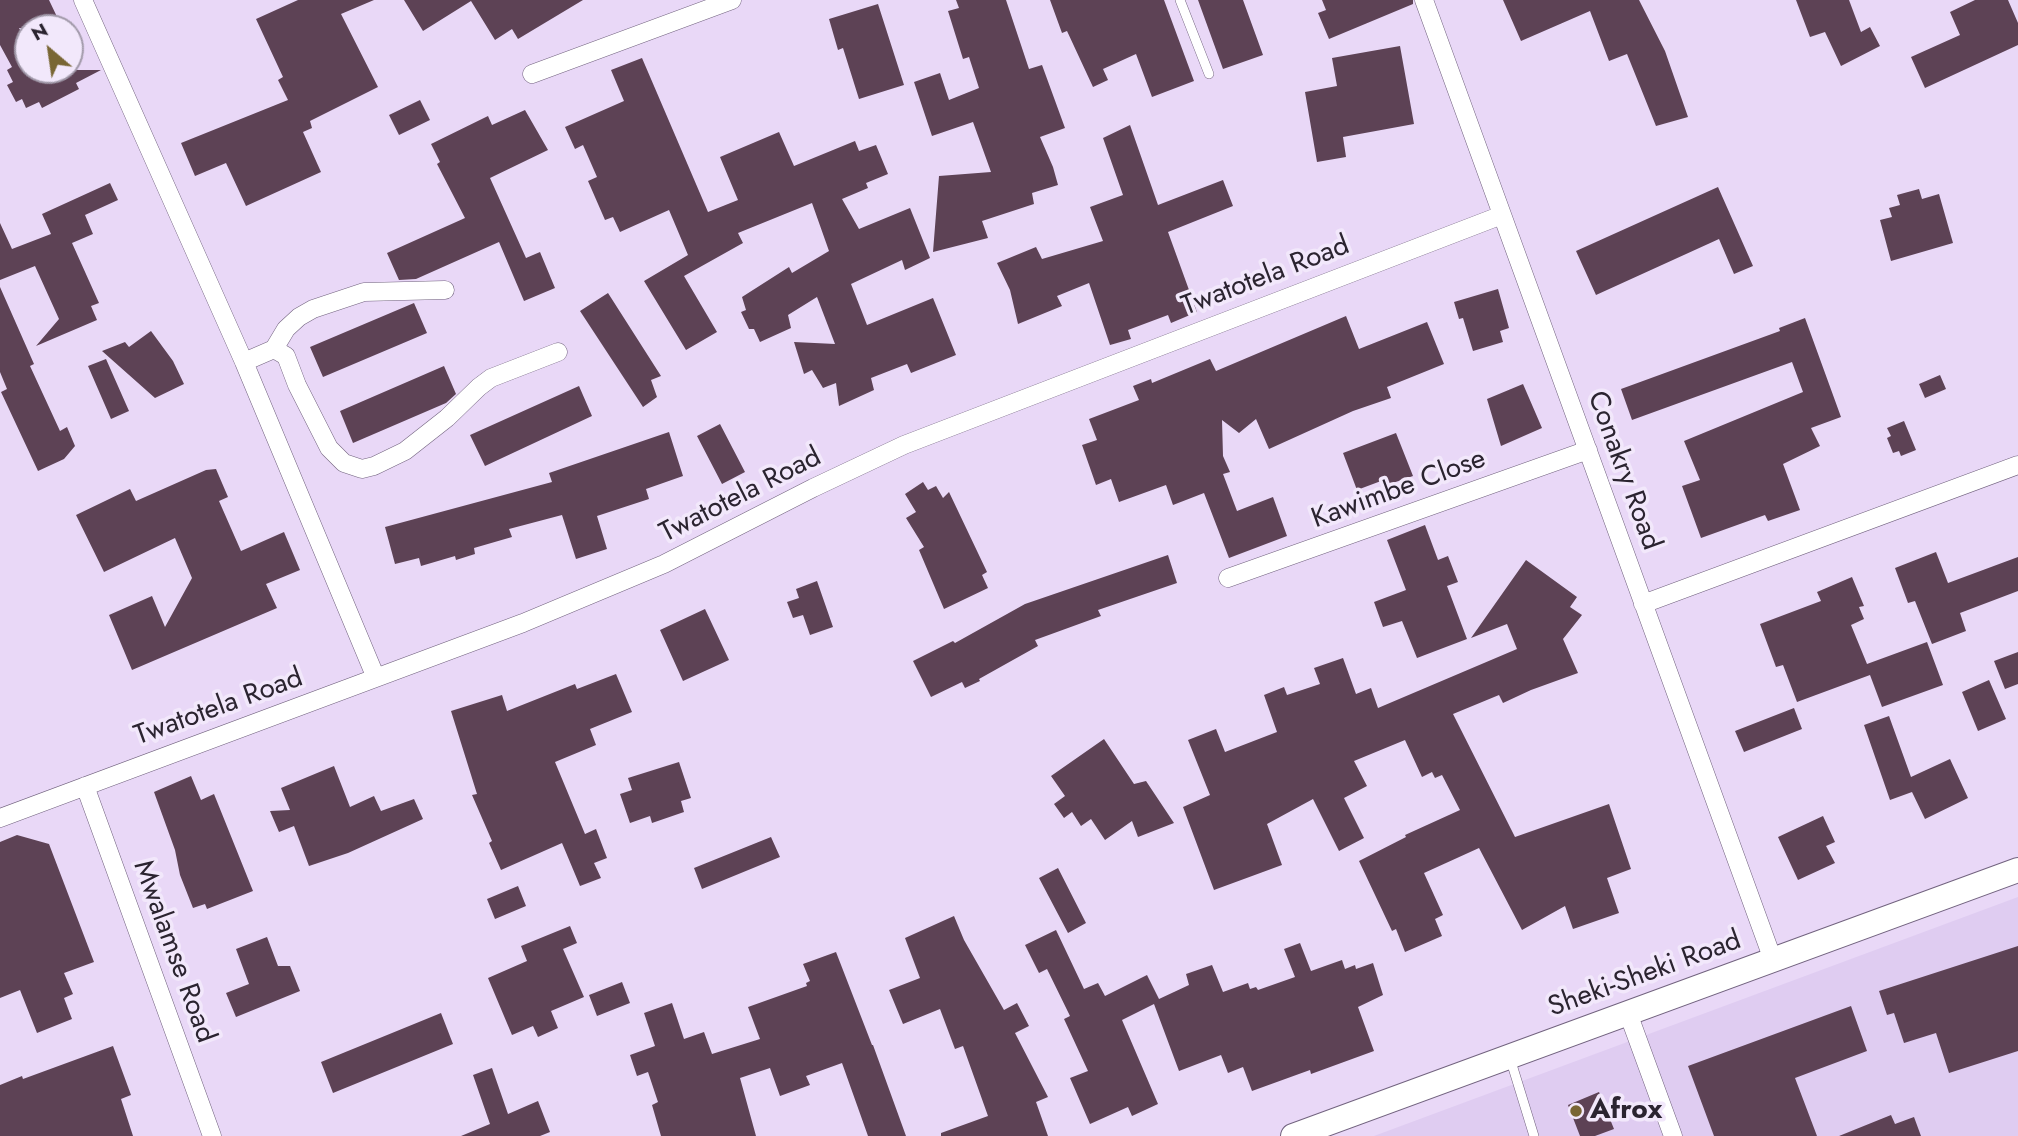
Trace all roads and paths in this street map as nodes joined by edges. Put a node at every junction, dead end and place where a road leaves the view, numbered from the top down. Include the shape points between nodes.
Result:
1 (83, 0) edge
2 (732, 0) edge
3 (1180, 0) edge
4 (1424, 0) edge
5 (532, 74) dead end
6 (1209, 74) dead end
7 (1502, 215) junction
8 (445, 290) dead end
9 (274, 349) junction
10 (558, 352) dead end
11 (244, 362) junction
12 (1588, 450) junction
13 (2018, 465) edge
14 (1228, 578) dead end
15 (1643, 604) junction
16 (376, 678) junction
17 (85, 786) junction
18 (0, 818) edge
19 (2018, 870) edge
20 (1773, 960) junction
21 (1628, 1013) junction
22 (1510, 1056) junction
23 (212, 1136) edge
24 (1293, 1136) edge
25 (1534, 1136) edge
26 (1673, 1136) edge

1 - 11 street
2 - 5 street
3 - 6 lane
4 - 7 street, Conakry Road
7 - 12 street, Conakry Road
7 - 16 street, Twatotela Road via 904,445 664,564
8 - 9 street via 364,292 313,309 286,329
9 - 10 street via 286,356 329,448 344,463 362,469 413,445 491,378
9 - 11 street
11 - 16 street
12 - 14 street, Kawimbe Close
12 - 15 street, Conakry Road
13 - 15 street
15 - 20 street, Conakry Road
16 - 17 street, Twatotela Road
17 - 18 street, Twatotela Road
17 - 23 street, Mwalamse Road
19 - 20 street, Sheki-Sheki Road
20 - 21 street, Sheki-Sheki Road
21 - 22 street, Sheki-Sheki Road
21 - 26 street
22 - 24 street, Sheki-Sheki Road
22 - 25 lane

